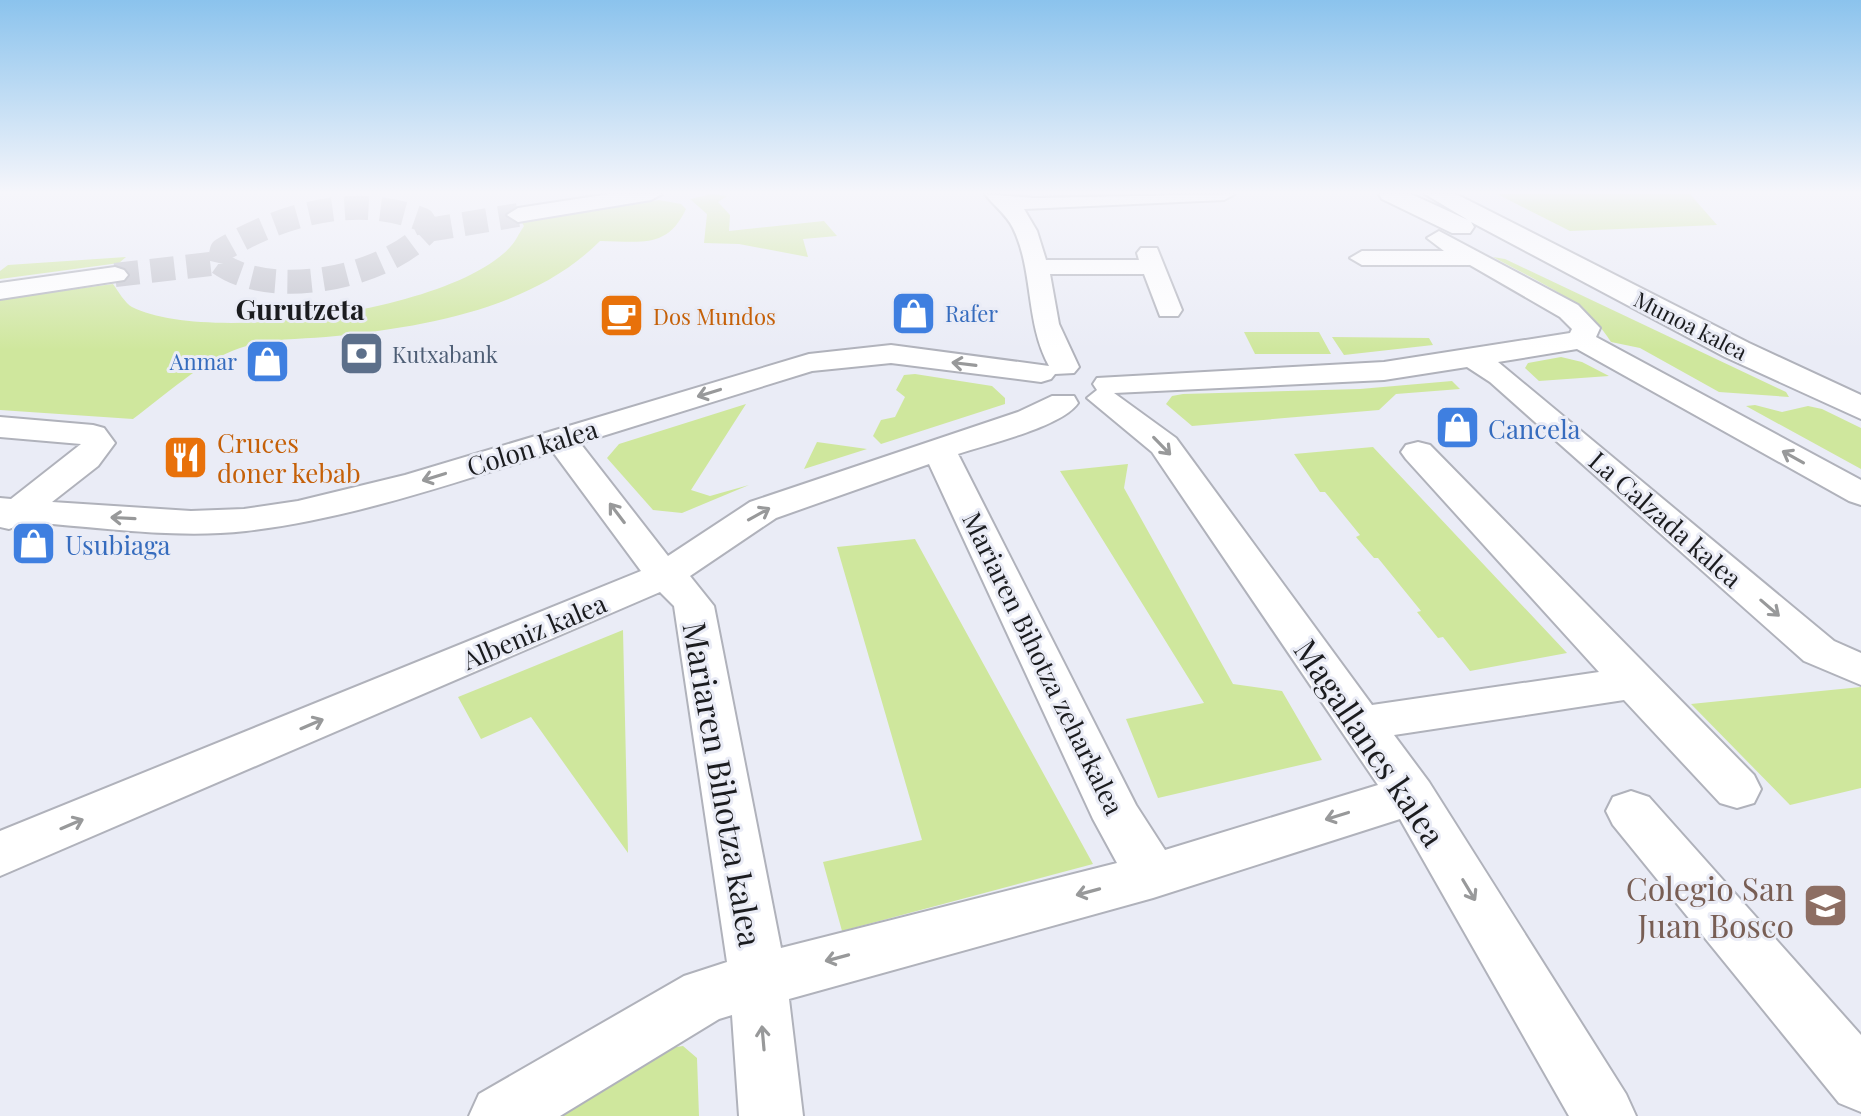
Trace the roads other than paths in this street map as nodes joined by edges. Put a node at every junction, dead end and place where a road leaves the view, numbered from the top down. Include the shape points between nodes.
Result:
1 (1034, 246) edge
2 (1456, 246) edge
3 (1502, 246) edge
4 (1537, 246) edge
5 (1561, 246) edge
6 (1478, 257) junction
7 (1362, 258) dead end
8 (1037, 267) junction
9 (115, 275) tunnel mouth
10 (0, 291) edge
11 (1169, 310) dead end
12 (1581, 340) junction
13 (1737, 350) junction
14 (1475, 359) junction
15 (1052, 370) junction
16 (1861, 388) edge
17 (1091, 395) junction
18 (1861, 408) edge
19 (0, 427) edge
20 (560, 439) junction
21 (939, 449) junction
22 (1418, 452) dead end
23 (1861, 494) edge
24 (6, 514) edge
25 (680, 574) junction
26 (1861, 670) edge
27 (1634, 683) junction
28 (1361, 723) junction
29 (1737, 789) dead end
30 (1412, 796) junction
31 (1631, 811) dead end
32 (0, 854) edge
33 (1153, 876) junction
34 (758, 979) junction
35 (1861, 1081) edge
36 (501, 1116) edge
37 (771, 1116) edge
38 (1604, 1116) edge

1 - 8 street
2 - 6 street
3 - 13 main road
4 - 13 main road, Munoa kalea
5 - 16 main road, Munoa kalea
6 - 7 street
6 - 12 street via 1569,311 1586,328
8 - 11 street via 1152,260
8 - 15 street
9 - 10 street
12 - 14 street
23 -> 12 street
13 - 18 main road, Munoa kalea
14 - 17 street
14 -> 26 street, La Calzada kalea via 1819,651
15 - 17 street, Colon kalea via 1091,371
15 - 17 street via 1033,384 1035,390
15 -> 20 street, Colon kalea via 891,354 809,363
17 - 21 street, Albeniz kalea
17 -> 28 street, Magallanes kalea via 1164,445
19 - 24 street via 93,435 99,443 86,459
20 -> 24 street, Colon kalea via 416,483 244,520
25 -> 20 street, Mariaren Bihotza kalea
25 -> 21 street, Albeniz kalea via 763,510
21 - 33 street, Mariaren Bihotza zeharkalea via 1118,819
22 - 27 street
32 -> 25 street, Albeniz kalea
25 - 34 street, Mariaren Bihotza kalea via 694,606
27 - 28 street
27 - 29 street
28 - 30 street, Magallanes kalea
30 -> 33 street
30 -> 38 street, Magallanes kalea
31 - 35 street
33 -> 34 street
34 - 36 street, Mariaren Bihotza kalea via 705,995
37 -> 34 street, Mariaren Bihotza kalea

